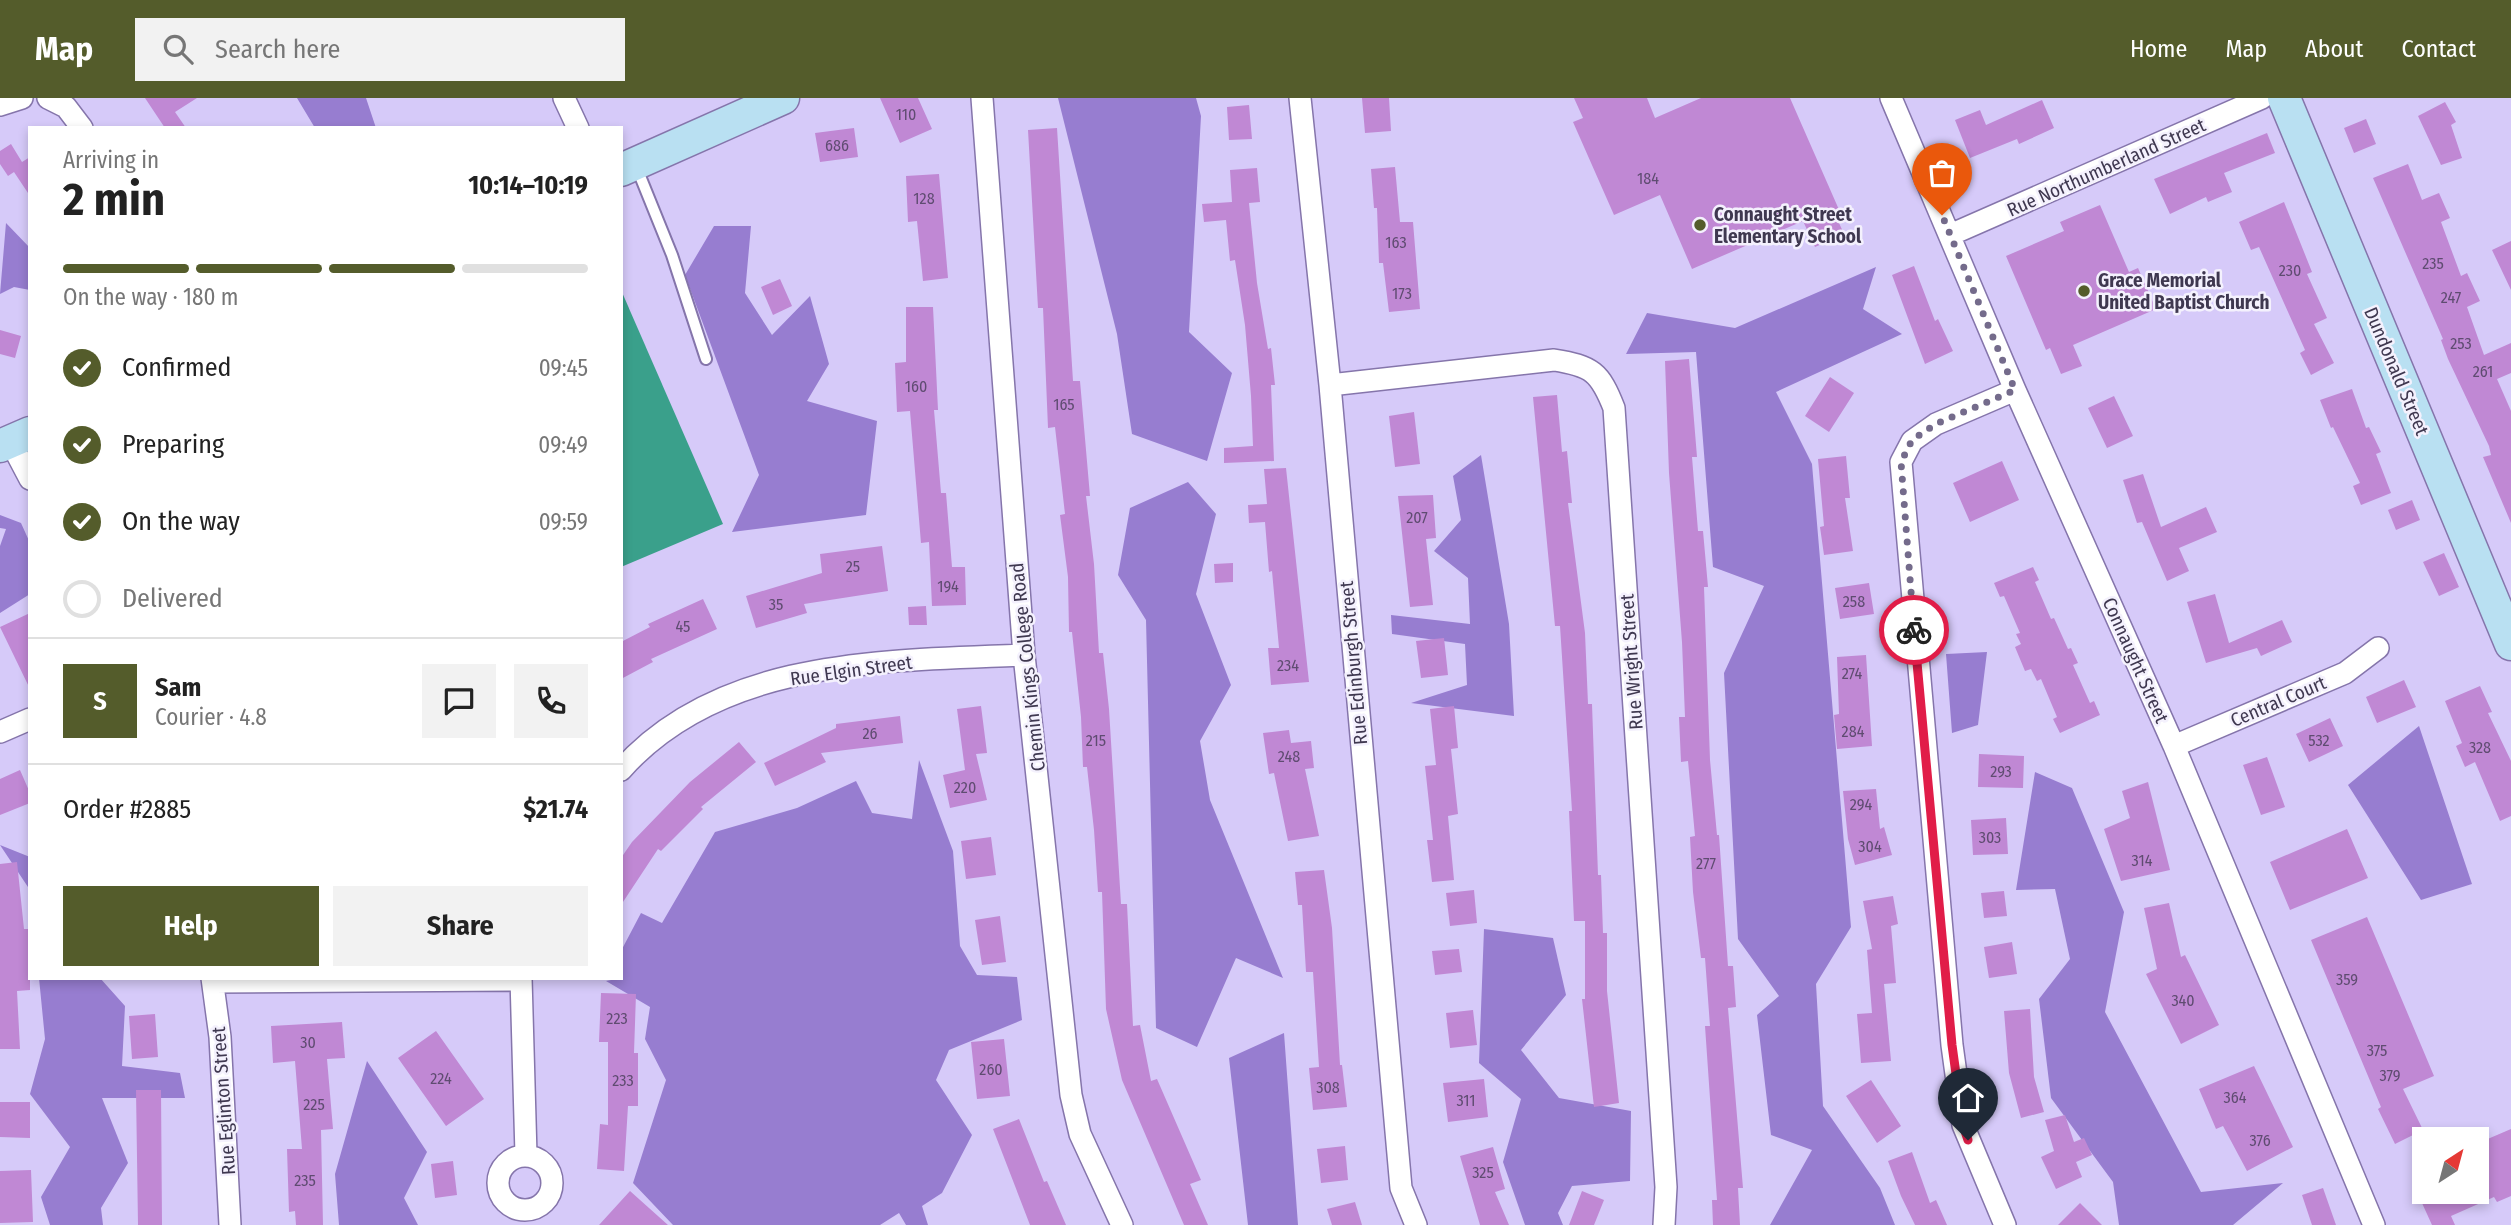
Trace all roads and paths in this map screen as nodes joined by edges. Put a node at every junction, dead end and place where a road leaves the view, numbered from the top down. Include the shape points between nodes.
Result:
1 (22, 98) edge
2 (48, 98) edge
3 (564, 98) edge
4 (783, 98) edge
5 (982, 98) edge
6 (1300, 98) edge
7 (1891, 98) edge
8 (2262, 98) edge
9 (2284, 98) edge
10 (0, 105) edge
11 (80, 126) edge
12 (577, 126) edge
13 (628, 167) edge
14 (1950, 235) junction
15 (706, 359) dead end
16 (1330, 385) junction
17 (2015, 390) junction
18 (13, 440) edge
19 (28, 474) edge
20 (2503, 602) edge
21 (2511, 644) edge
22 (2378, 648) dead end
23 (1024, 655) junction
24 (28, 720) edge
25 (0, 732) edge
26 (2174, 746) junction
27 (623, 769) edge
28 (212, 980) edge
29 (521, 980) edge
30 (526, 1155) dead end
31 (230, 1225) edge
32 (1122, 1225) edge
33 (1416, 1225) edge
34 (1664, 1225) edge
35 (2006, 1225) edge
36 (2374, 1225) edge

1 - 10 street
2 - 11 street via 66,107
3 - 12 street
4 - 13 street
5 - 23 street, Chemin Kings College Road
6 - 16 street, Rue Edinburgh Street
7 - 14 street, Connaught Street
8 - 14 street, Rue Northumberland Street
9 - 20 street, Dundonald Street
13 - 15 lane via 672,255
14 - 17 street, Connaught Street
16 - 33 street, Rue Edinburgh Street via 1399,1174
16 - 34 street, Rue Wright Street via 1555,360 1585,365 1604,382 1615,422 1666,1187
17 - 26 street, Connaught Street
17 - 35 street via 1936,424 1912,440 1901,462 1959,1098 1974,1156
18 - 19 street
20 - 21 street, Dundonald Street
22 - 26 street, Central Court via 2345,673
23 - 27 street, Rue Elgin Street via 909,660 834,668 770,682 719,700 668,726
23 - 32 street, Chemin Kings College Road via 1071,1095 1080,1134
24 - 25 street
26 - 36 street, Connaught Street
28 - 31 street, Rue Eglinton Street via 220,1037
29 - 30 street

